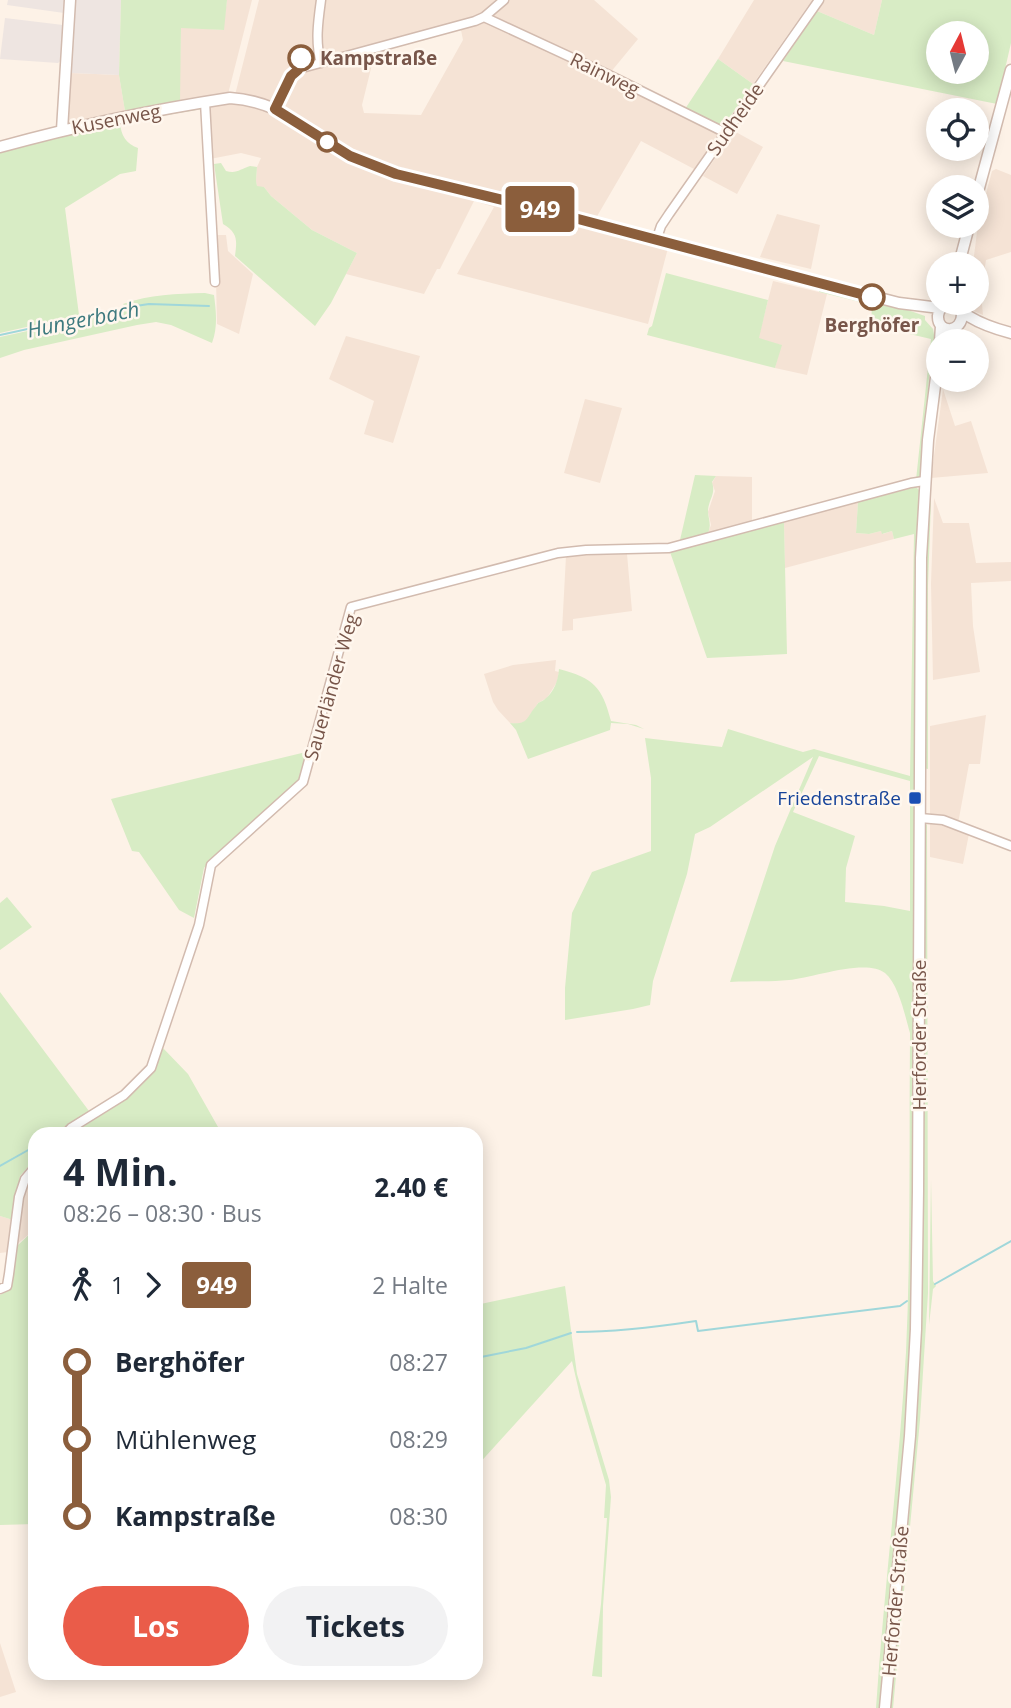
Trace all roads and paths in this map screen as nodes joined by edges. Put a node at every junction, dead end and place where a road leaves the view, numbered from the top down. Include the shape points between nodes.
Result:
1 (71, 0) edge
2 (321, 0) edge
3 (504, 0) edge
4 (819, 0) edge
5 (484, 16) junction
6 (321, 63) junction
7 (1011, 70) edge
8 (205, 102) junction
9 (275, 109) junction
10 (62, 130) junction
11 (726, 132) junction
12 (0, 147) edge
13 (983, 175) edge
14 (656, 240) junction
15 (215, 282) dead end
16 (899, 303) junction
17 (926, 304) edge
18 (937, 315) edge
19 (961, 315) edge
20 (970, 315) edge
21 (939, 323) junction
22 (955, 327) junction
23 (987, 327) junction
24 (939, 329) edge
25 (1011, 333) edge
26 (934, 392) edge
27 (925, 481) junction
28 (920, 818) junction
29 (1011, 846) edge
30 (73, 1127) edge
31 (28, 1176) edge
32 (0, 1289) edge
33 (885, 1708) edge

1 - 10 street
2 - 6 street via 317,48
3 - 5 street
4 - 11 street, Sudheide
5 - 6 street
5 - 11 street, Rainweg
6 - 9 street via 294,73
7 - 13 street
8 - 9 street, Kusenweg via 234,99
8 - 10 street, Kusenweg
8 - 15 street
9 - 14 street, Kusenweg via 342,151 381,169
10 - 12 street, Kusenweg
11 - 14 street, Sudheide
14 - 16 street, Kusenweg
16 - 17 street
16 - 21 street
18 - 21 street
19 - 22 street
20 - 23 street
21 - 22 street via 946,329
21 - 24 street
22 - 23 street
23 - 25 street
26 - 27 street, Herforder Straße
27 - 28 street, Herforder Straße
27 - 30 street, Sauerländer Weg via 669,548 558,553 351,607 303,782 211,865 199,925 151,1068 124,1095
28 - 29 street via 943,820
28 - 33 street, Herforder Straße via 915,1342
31 - 32 street via 19,1197 7,1286

